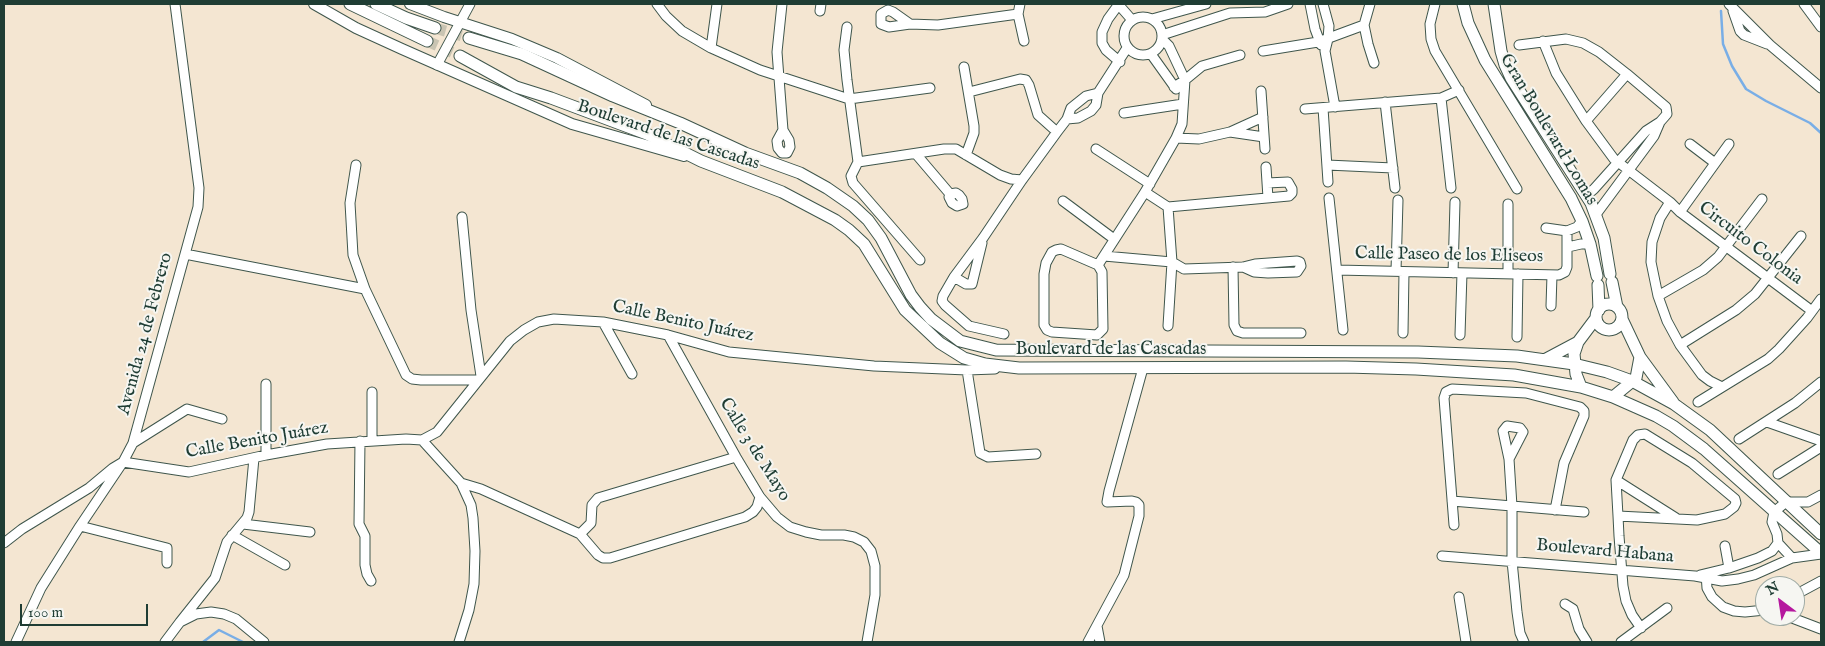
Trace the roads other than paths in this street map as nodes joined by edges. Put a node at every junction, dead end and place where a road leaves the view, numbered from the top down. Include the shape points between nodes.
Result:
1 (175, 4) edge
2 (314, 4) edge
3 (350, 4) edge
4 (376, 4) edge
5 (410, 4) edge
6 (470, 4) edge
7 (657, 4) edge
8 (717, 4) edge
9 (782, 4) edge
10 (1020, 4) edge
11 (1119, 4) edge
12 (1206, 4) edge
13 (1288, 4) edge
14 (1310, 4) edge
15 (1323, 4) edge
16 (1370, 4) edge
17 (1435, 4) edge
18 (1456, 4) edge
19 (1463, 4) edge
20 (1494, 4) edge
21 (1804, 4) edge
22 (1730, 6) edge
23 (1228, 8) edge
24 (1018, 14) junction
25 (1132, 20) junction
26 (1152, 20) junction
27 (461, 22) junction
28 (1468, 23) junction
29 (910, 24) dead end
30 (1364, 25) junction
31 (847, 26) dead end
32 (1821, 26) edge
33 (435, 28) tunnel mouth
34 (1162, 37) junction
35 (469, 38) tunnel mouth
36 (1328, 39) junction
37 (427, 41) tunnel mouth
38 (1024, 41) dead end
39 (1543, 41) junction
40 (1318, 42) junction
41 (1520, 45) dead end
42 (711, 48) junction
43 (1127, 48) junction
44 (1263, 51) dead end
45 (1326, 51) junction
46 (1151, 54) junction
47 (1240, 55) dead end
48 (460, 56) tunnel mouth
49 (1120, 62) junction
50 (1374, 63) dead end
51 (437, 65) junction
52 (964, 67) dead end
53 (1627, 74) junction
54 (779, 76) junction
55 (1185, 80) junction
56 (1174, 86) junction
57 (930, 88) dead end
58 (1821, 88) edge
59 (1459, 90) junction
60 (1261, 91) dead end
61 (969, 92) junction
62 (1098, 93) junction
63 (1441, 98) junction
64 (849, 99) junction
65 (1183, 100) junction
66 (1385, 102) junction
67 (1335, 107) junction
68 (1323, 108) junction
69 (1305, 109) dead end
70 (1124, 112) dead end
71 (1263, 117) junction
72 (1067, 119) junction
73 (1586, 120) junction
74 (1660, 122) junction
75 (680, 123) junction
76 (783, 130) dead end
77 (1057, 132) junction
78 (1230, 132) junction
79 (1264, 137) junction
80 (1176, 138) junction
81 (1690, 144) dead end
82 (1729, 144) dead end
83 (1096, 148) dead end
84 (1265, 148) dead end
85 (916, 154) junction
86 (966, 155) junction
87 (701, 161) junction
88 (858, 162) junction
89 (1617, 162) junction
90 (1715, 164) junction
91 (356, 165) dead end
92 (1327, 165) junction
93 (1266, 167) dead end
94 (1393, 168) junction
95 (1570, 169) junction
96 (1628, 170) junction
97 (1557, 177) junction
98 (1022, 180) junction
99 (1328, 182) dead end
100 (1267, 183) junction
101 (1148, 188) junction
102 (1395, 188) dead end
103 (1451, 188) dead end
104 (1517, 188) dead end
105 (950, 194) dead end
106 (1587, 195) junction
107 (1268, 198) junction
108 (1329, 198) dead end
109 (1762, 199) dead end
110 (1398, 200) dead end
111 (1063, 201) dead end
112 (1455, 202) dead end
113 (1670, 202) junction
114 (1508, 204) dead end
115 (1168, 207) junction
116 (1680, 212) junction
117 (1596, 213) junction
118 (462, 216) dead end
119 (1582, 221) junction
120 (1546, 228) dead end
121 (1568, 231) junction
122 (1801, 236) dead end
123 (983, 238) junction
124 (1114, 239) junction
125 (1568, 247) junction
126 (1726, 247) junction
127 (1591, 249) junction
128 (1607, 251) junction
129 (185, 254) junction
130 (1104, 256) junction
131 (920, 260) dead end
132 (1172, 262) junction
133 (1098, 265) junction
134 (1233, 267) junction
135 (1243, 267) junction
136 (1337, 270) junction
137 (1400, 271) junction
138 (1458, 273) junction
139 (1508, 274) junction
140 (1518, 274) junction
141 (1552, 275) junction
142 (954, 276) junction
143 (1768, 279) junction
144 (365, 289) junction
145 (1658, 296) junction
146 (1821, 299) edge
147 (1551, 306) dead end
148 (1617, 307) junction
149 (1812, 311) junction
150 (1597, 314) junction
151 (1622, 319) junction
152 (603, 322) junction
153 (1168, 326) dead end
154 (1343, 330) dead end
155 (1301, 333) dead end
156 (1403, 333) dead end
157 (668, 334) junction
158 (1004, 334) dead end
159 (1460, 335) dead end
160 (1517, 337) dead end
161 (1578, 342) junction
162 (1680, 345) junction
163 (1418, 352) junction
164 (1640, 357) junction
165 (1546, 360) junction
166 (1574, 364) junction
167 (1019, 368) junction
168 (1143, 368) junction
169 (1416, 369) junction
170 (967, 370) junction
171 (632, 374) dead end
172 (480, 378) junction
173 (1632, 381) junction
174 (1821, 382) edge
175 (266, 384) dead end
176 (1581, 387) junction
177 (1722, 387) junction
178 (372, 392) dead end
179 (1613, 397) junction
180 (1698, 402) dead end
181 (1674, 404) junction
182 (222, 419) dead end
183 (1767, 422) junction
184 (1739, 439) dead end
185 (372, 440) junction
186 (422, 440) junction
187 (360, 441) junction
188 (1821, 442) edge
189 (133, 443) junction
190 (1821, 447) edge
191 (1036, 454) dead end
192 (266, 455) junction
193 (736, 457) junction
194 (254, 458) junction
195 (1509, 458) dead end
196 (123, 462) junction
197 (1778, 474) dead end
198 (1616, 480) junction
199 (462, 483) junction
200 (1821, 495) edge
201 (760, 497) junction
202 (1452, 501) junction
203 (1786, 502) junction
204 (1512, 506) junction
205 (1555, 510) junction
206 (1584, 512) dead end
207 (1774, 512) junction
208 (1618, 516) junction
209 (1679, 519) junction
210 (243, 524) junction
211 (1454, 524) dead end
212 (80, 526) junction
213 (310, 532) dead end
214 (580, 534) junction
215 (1821, 534) edge
216 (232, 535) junction
217 (4, 543) edge
218 (1778, 543) junction
219 (1725, 546) dead end
220 (1821, 554) edge
221 (1442, 556) dead end
222 (1792, 558) junction
223 (1512, 561) junction
224 (167, 563) dead end
225 (285, 565) dead end
226 (1729, 568) junction
227 (1622, 570) junction
228 (1706, 576) junction
229 (371, 581) dead end
230 (1821, 581) edge
231 (1805, 589) edge
232 (1459, 597) dead end
233 (1564, 604) dead end
234 (1667, 608) dead end
235 (1755, 611) edge
236 (180, 622) junction
237 (1805, 623) edge
238 (1097, 625) junction
239 (1641, 628) junction
240 (1821, 629) edge
241 (16, 642) edge
242 (166, 642) edge
243 (264, 642) edge
244 (460, 642) edge
245 (867, 642) edge
246 (1088, 642) edge
247 (1100, 642) edge
248 (1466, 642) edge
249 (1524, 642) edge
250 (1587, 642) edge
251 (1622, 642) edge

1 - 129 street, Avenida 24 de Febrero via 199,188 198,207
2 - 51 street, Boulevard de las Cascadas via 356,28
3 - 37 main road
4 - 33 main road
5 - 27 street, Boulevard de las Cascadas
6 - 27 street
7 - 42 street via 682,31
8 - 42 street
9 - 54 street via 777,52
10 - 24 street
11 - 25 street
11 - 49 street via 1102,32 1102,43
12 - 26 street
13 - 23 street via 1265,12
14 - 40 street
15 - 36 street
16 - 30 street
17 - 59 street via 1430,24 1431,39
18 - 28 main road
19 - 28 main road, Gran Boulevard Lomas
20 - 95 main road, Gran Boulevard Lomas via 1505,65
21 - 32 street
22 - 58 street via 1744,35 1770,46
23 - 34 street
24 - 29 street via 938,25
24 - 38 street
25 - 26 street via 1142,17
25 - 43 street via 1125,28 1123,38
26 - 34 street via 1157,23
27 - 51 street
27 - 75 street, Boulevard de las Cascadas via 557,58
28 - 97 main road, Gran Boulevard Lomas via 1494,74
30 - 36 street
30 - 50 street
31 - 64 street via 844,50
34 - 46 street via 1160,45
34 - 55 street
35 - 75 main road via 522,54
36 - 40 street
36 - 45 street
39 - 41 street
39 - 53 street via 1566,39 1583,43
39 - 73 street, Circuito Colonia via 1556,73
40 - 44 street
40 - 45 street
42 - 54 street
43 - 46 street via 1142,56
43 - 49 street
45 - 67 street
46 - 56 street
47 - 55 street via 1202,66
48 - 87 main road via 516,87 647,134
49 - 62 street
51 - 87 street, Boulevard de las Cascadas via 572,124
52 - 61 street
53 - 73 street
53 - 74 street via 1666,107 1667,114
54 - 64 street
54 - 76 street
55 - 56 street
55 - 65 street
56 - 65 street
57 - 64 street
59 - 63 street
59 - 104 street
60 - 71 street
61 - 77 street via 1026,80 1038,116
61 - 86 street via 974,133
62 - 72 street via 1077,102
62 - 72 street via 1096,105 1091,110 1078,118
63 - 66 street
63 - 103 street
64 - 88 street
65 - 70 street
65 - 80 street via 1182,124
66 - 67 street
66 - 94 street
67 - 68 street
68 - 69 street
68 - 92 street
71 - 78 street
71 - 79 street
72 - 77 street
73 - 89 street, Circuito Colonia
74 - 89 street via 1646,131
74 - 96 street via 1654,136
75 - 163 main road, Boulevard de las Cascadas via 745,153 800,173 853,206 881,238 920,307 946,332 976,347 996,350
77 - 98 street
78 - 79 street
78 - 80 street via 1198,139
79 - 84 street
80 - 101 street
81 - 90 street
82 - 90 street
83 - 101 street
85 - 86 street via 956,149
85 - 88 street
85 - 105 street
86 - 98 street via 1000,175
87 - 167 main road, Boulevard de las Cascadas via 782,192 835,220 864,244 905,310 940,343 964,358
88 - 131 street via 850,176 853,182
89 - 96 street, Circuito Colonia
89 - 106 street
90 - 116 street
91 - 144 street via 350,204 353,255
92 - 94 street
92 - 99 street
93 - 100 street
94 - 102 street
95 - 97 main road
95 - 106 main road, Gran Boulevard Lomas
96 - 113 street, Circuito Colonia
96 - 117 street
97 - 119 main road, Gran Boulevard Lomas
98 - 123 street
100 - 107 street
100 - 107 street via 1288,182 1292,189 1289,196
101 - 115 street
101 - 124 street
106 - 117 main road, Gran Boulevard Lomas
107 - 115 street
108 - 136 street
109 - 126 street
110 - 137 street
111 - 124 street
112 - 138 street
113 - 116 street, Circuito Colonia
113 - 145 street via 1660,218 1652,242 1651,262
114 - 139 street
115 - 132 street
116 - 126 street, Circuito Colonia
117 - 128 main road, Gran Boulevard Lomas
118 - 172 street
119 - 121 street
119 - 127 main road, Gran Boulevard Lomas
120 - 121 street
121 - 125 street, Calle Paseo de los Eliseos
122 - 143 street
123 - 142 street
123 - 142 street via 974,282 969,285
124 - 130 street
125 - 127 street, Calle Paseo de los Eliseos via 1581,244
125 - 141 street, Calle Paseo de los Eliseos via 1565,272
126 - 143 street, Circuito Colonia
126 - 145 street via 1703,270
127 - 128 main road
127 - 150 main road, Gran Boulevard Lomas via 1597,280
128 - 148 main road, Gran Boulevard Lomas
129 - 144 street
129 - 189 street, Avenida 24 de Febrero
130 - 132 street
130 - 133 street
132 - 134 street via 1184,269
132 - 153 street
133 - 133 street via 1061,249 1052,252 1044,274 1044,325 1047,330 1101,333 1103,282
134 - 135 street
134 - 155 street via 1234,325 1237,331
135 - 135 street via 1268,273 1297,272 1301,266 1297,261
136 - 137 street, Calle Paseo de los Eliseos
136 - 154 street
137 - 138 street, Calle Paseo de los Eliseos
137 - 156 street
138 - 139 street, Calle Paseo de los Eliseos
138 - 159 street
139 - 140 street, Calle Paseo de los Eliseos
140 - 141 street, Calle Paseo de los Eliseos
140 - 160 street
141 - 147 street
142 - 158 street via 943,296 945,305 969,326
143 - 149 street, Circuito Colonia
143 - 162 street via 1736,310
144 - 172 street via 406,375 421,380
145 - 162 street
146 - 149 street
148 - 150 main road via 1609,304 1601,307
148 - 151 main road
149 - 177 street via 1768,359
150 - 151 main road via 1599,325 1610,330
150 - 161 main road
151 - 164 main road
152 - 157 street, Calle Benito Juárez
152 - 171 street
152 - 172 street, Calle Benito Juárez via 554,319 538,322 510,341
157 - 170 street, Calle Benito Juárez via 729,352 874,366
157 - 193 street, Calle 3 de Mayo
161 - 165 main road
161 - 166 main road
162 - 177 street via 1702,375
163 - 165 main road, Boulevard de las Cascadas
163 - 169 main road
164 - 173 main road via 1636,378
164 - 181 main road
165 - 166 main road, Boulevard de las Cascadas
166 - 173 main road, Boulevard de las Cascadas
166 - 176 main road
167 - 168 main road, Boulevard de las Cascadas
167 - 170 street, Calle Benito Juárez
168 - 169 main road, Boulevard de las Cascadas
168 - 238 street via 1107,502 1136,502 1139,516 1124,574
169 - 176 main road, Boulevard de las Cascadas via 1514,375
170 - 191 street via 980,453 988,457
172 - 186 street, Calle Benito Juárez via 437,432
173 - 179 main road
173 - 181 main road, Boulevard de las Cascadas
174 - 183 street
175 - 192 street
176 - 179 main road, Boulevard de las Cascadas
177 - 180 street
178 - 185 street
179 - 207 main road, Boulevard de las Cascadas via 1673,426 1704,449
181 - 203 main road, Boulevard de las Cascadas via 1710,430
182 - 189 street via 191,409 184,410
183 - 184 street
183 - 188 street
185 - 186 street, Calle Benito Juárez
185 - 187 street, Calle Benito Juárez
186 - 199 street
187 - 192 street, Calle Benito Juárez
187 - 229 street via 359,524 366,536 365,564
189 - 196 street, Avenida 24 de Febrero
190 - 197 street
192 - 194 street, Calle Benito Juárez
193 - 201 street, Calle 3 de Mayo
193 - 214 street via 598,498 592,504 590,523
194 - 196 street, Calle Benito Juárez via 189,472
194 - 210 street via 249,512
195 - 204 street
196 - 212 street, Avenida 24 de Febrero
196 - 217 street
198 - 208 street
198 - 209 street
198 - 209 street via 1633,440 1638,434 1645,434 1692,463 1735,499 1734,507 1724,514 1697,520
199 - 214 street
199 - 244 street via 470,506 475,551 474,584
200 - 203 street via 1808,502
201 - 214 street via 758,507 745,517 610,558 598,555
201 - 245 street, Calle 3 de Mayo via 790,527 821,535 854,537 871,551 875,566 875,595
202 - 204 street
202 - 205 street via 1446,392 1452,389 1526,393 1580,407 1584,411 1564,463
202 - 211 street
203 - 207 street
203 - 215 main road, Boulevard de las Cascadas
204 - 205 street
204 - 223 street
205 - 206 street
207 - 218 street via 1772,522
207 - 220 main road, Boulevard de las Cascadas
208 - 209 street
208 - 227 street
210 - 213 street
210 - 216 street
212 - 224 street via 167,548
212 - 241 street, Avenida 24 de Febrero via 42,588
216 - 225 street
216 - 236 street via 215,578
218 - 222 street
218 - 226 street, Boulevard Habana via 1772,551
219 - 226 street
220 - 222 street, Boulevard Habana
221 - 223 street, Boulevard Habana
222 - 228 street, Boulevard Habana via 1738,579
223 - 227 street, Boulevard Habana
223 - 249 street via 1520,633
226 - 228 street, Boulevard Habana
227 - 228 street, Boulevard Habana
227 - 239 street via 1626,601
228 - 235 street via 1712,597 1723,607 1734,611
230 - 231 street
232 - 248 street
233 - 250 street via 1573,608
234 - 239 street
236 - 242 street
236 - 243 street via 196,614 224,614 236,619
237 - 240 street
238 - 246 street
238 - 247 street
239 - 251 street

